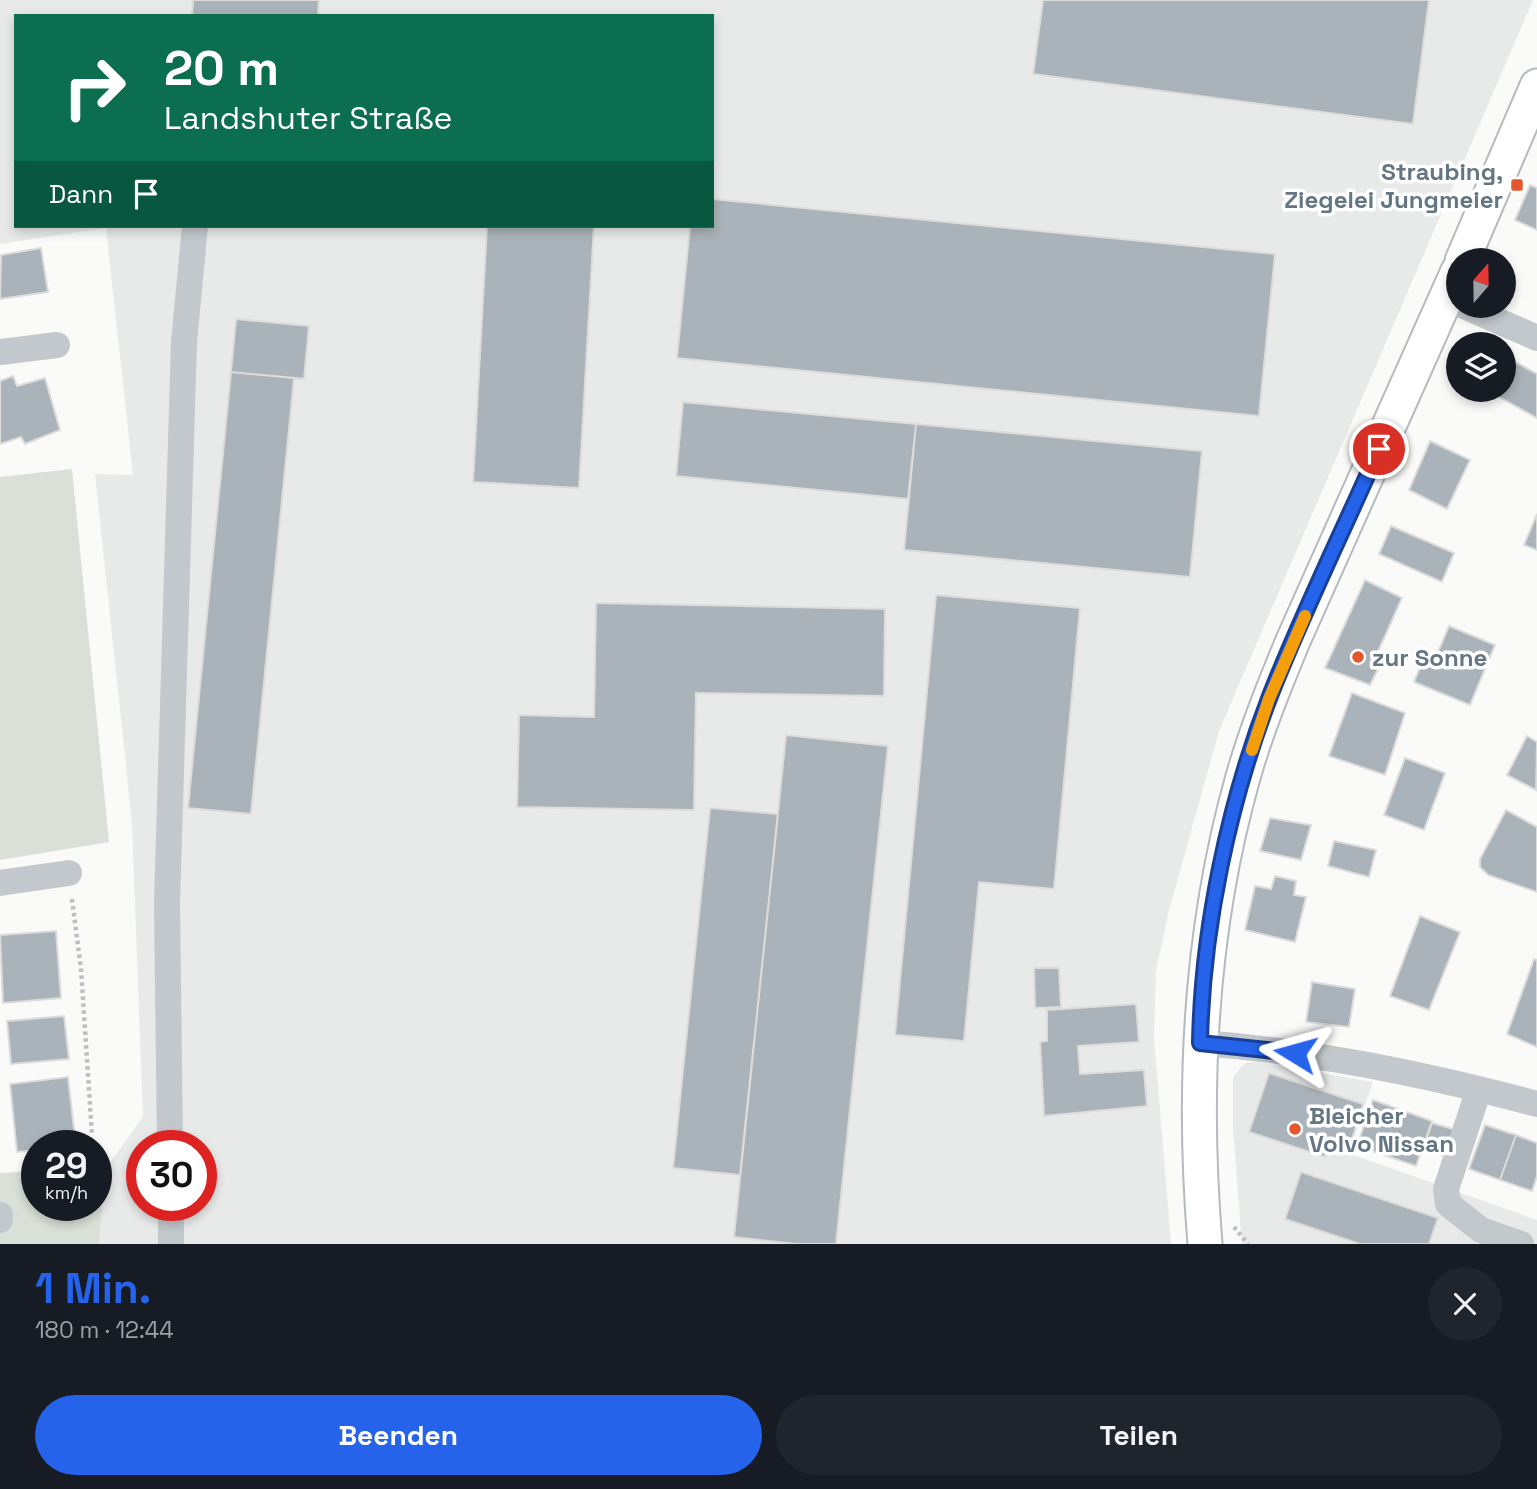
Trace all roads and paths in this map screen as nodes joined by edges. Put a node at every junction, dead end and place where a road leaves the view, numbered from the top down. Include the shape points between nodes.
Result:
1 (1537, 86) edge
2 (195, 228) edge
3 (1468, 248) edge
4 (1446, 316) edge
5 (1499, 318) edge
6 (1537, 338) edge
7 (58, 345) dead end
8 (0, 352) edge
9 (69, 873) joint
10 (0, 883) edge
11 (1200, 1043) junction
12 (1479, 1088) junction
13 (1537, 1104) edge
14 (92, 1130) edge
15 (170, 1130) edge
16 (1, 1214) edge
17 (0, 1220) edge
18 (171, 1221) edge
19 (171, 1244) edge
20 (1205, 1244) edge
21 (1521, 1244) edge

1 - 3 main road
2 - 15 street via 184,342 168,875
4 - 11 main road via 1269,699 1243,777 1219,880
5 - 6 street
7 - 8 street
9 - 10 street
9 - 14 path
11 - 12 street via 1362,1062
11 - 20 main road
12 - 13 street
12 - 21 street via 1446,1189 1448,1204 1481,1230
16 - 17 street
18 - 19 street

